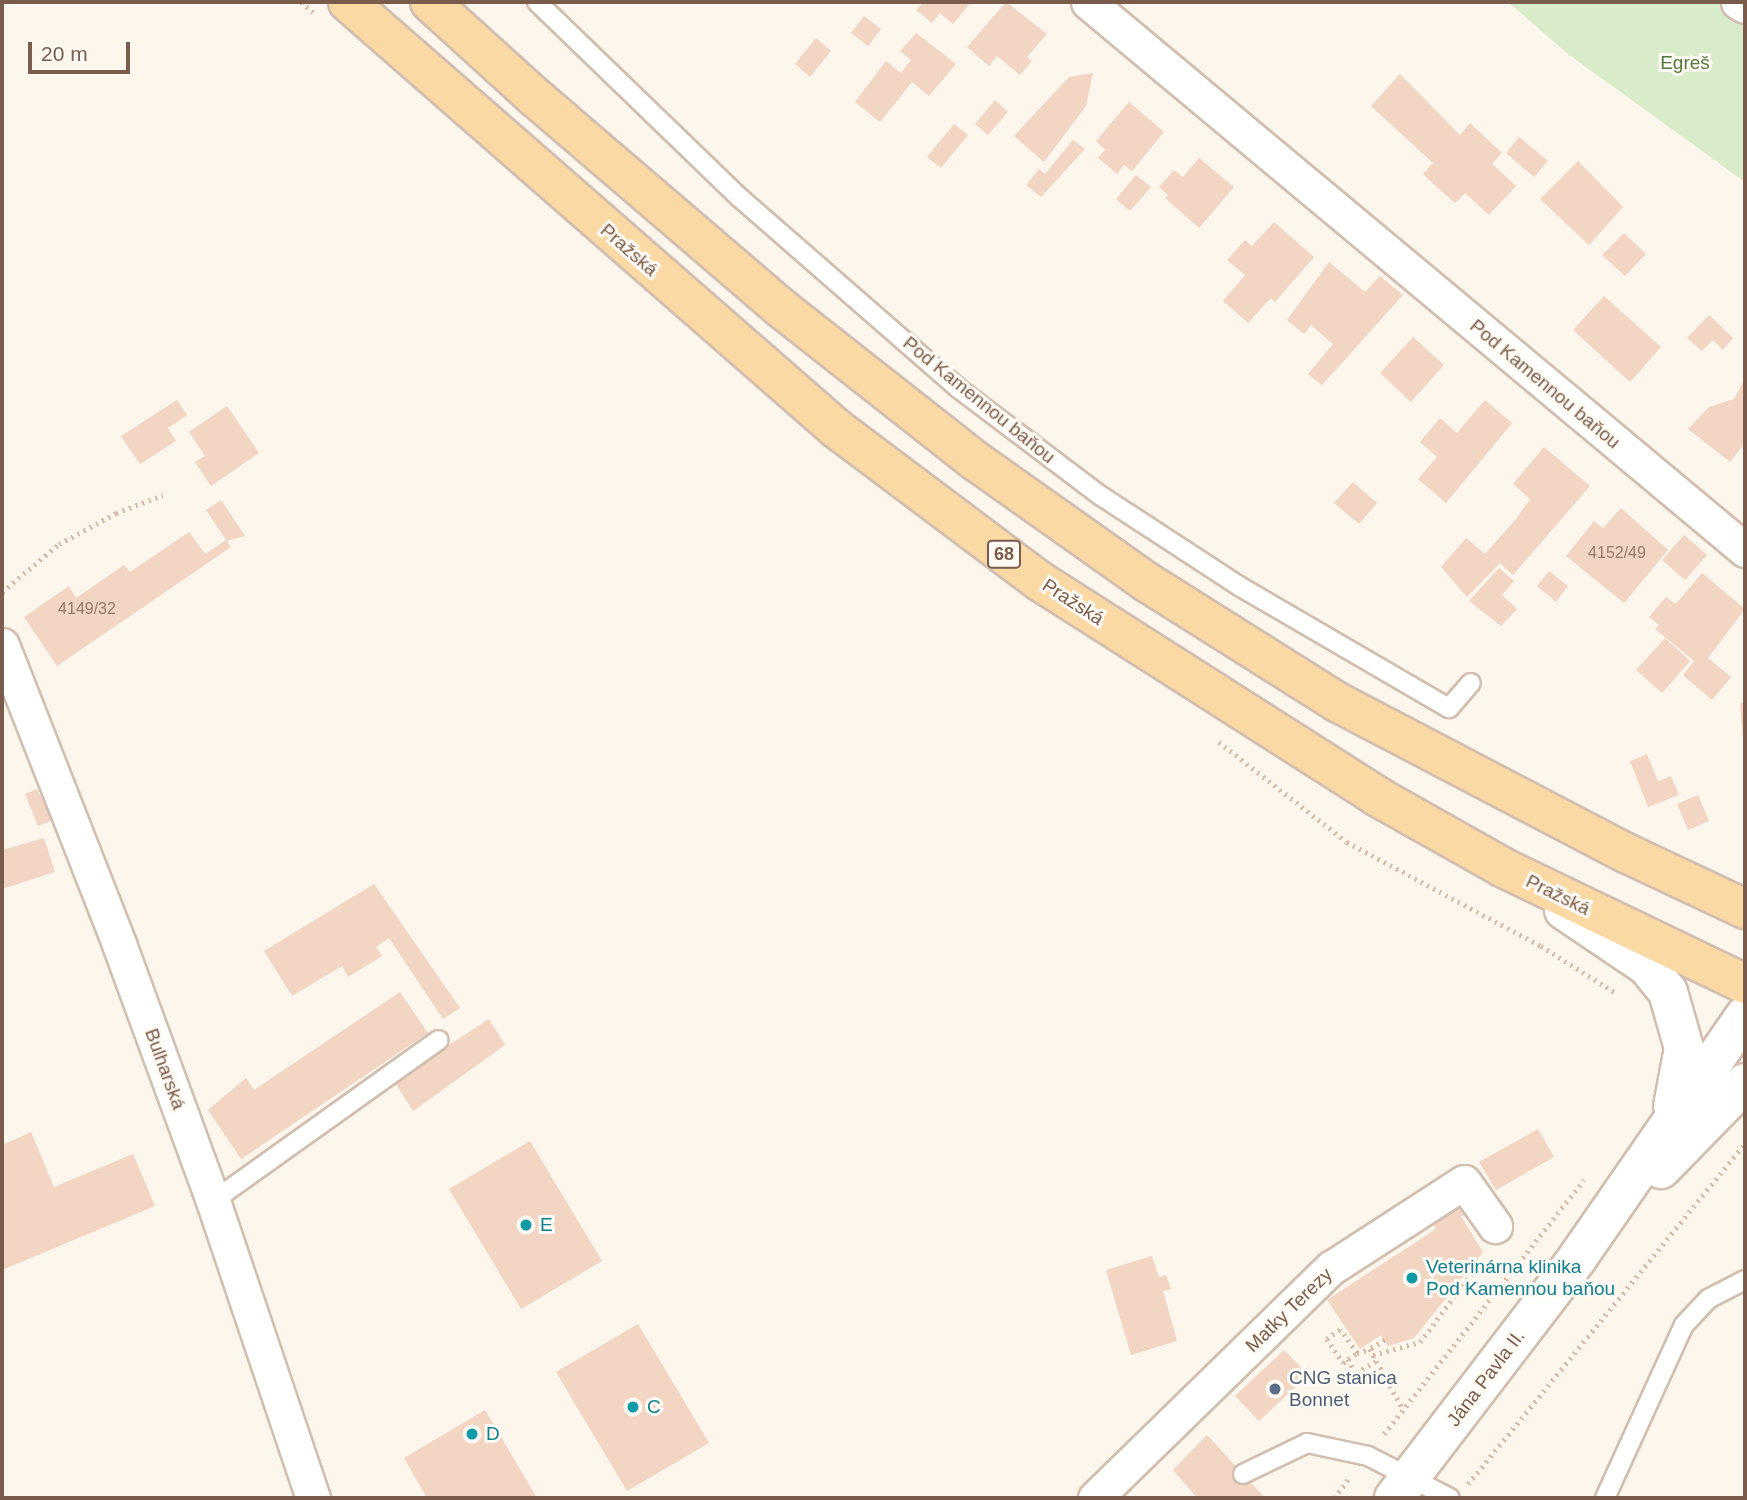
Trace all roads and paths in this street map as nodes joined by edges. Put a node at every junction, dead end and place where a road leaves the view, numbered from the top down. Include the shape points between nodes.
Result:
1 (348, 2) edge
2 (430, 2) edge
3 (537, 2) edge
4 (1088, 2) edge
5 (1738, 2) edge
6 (1745, 6) edge
7 (163, 495) dead end
8 (1745, 550) edge
9 (2, 592) edge
10 (2, 645) edge
11 (1471, 683) dead end
12 (1502, 867) junction
13 (1745, 909) edge
14 (1745, 984) edge
15 (1745, 1016) edge
16 (439, 1040) dead end
17 (1745, 1083) edge
18 (1668, 1125) junction
19 (1745, 1143) edge
20 (1592, 1168) dead end
21 (213, 1201) junction
22 (1495, 1226) dead end
23 (1480, 1255) dead end
24 (1578, 1257) junction
25 (1745, 1279) edge
26 (1385, 1340) dead end
27 (1370, 1349) junction
28 (1357, 1353) junction
29 (1375, 1358) junction
30 (1348, 1359) junction
31 (1403, 1409) junction
32 (1368, 1455) junction
33 (1243, 1474) dead end
34 (1403, 1487) edge
35 (1465, 1488) dead end
36 (313, 1498) edge
37 (1095, 1498) edge
38 (1334, 1498) edge
39 (1450, 1498) edge
40 (1605, 1498) edge

1 - 12 main road, Pražská / 68 via 837,429 1030,574 1378,797
2 - 13 main road via 781,309 977,462 1145,581 1337,702 1614,848
3 - 11 lane, Pod Kamennou baňou via 749,206 958,388 1101,496 1239,586 1449,708
4 - 8 street, Pod Kamennou baňou
5 - 6 street
7 - 9 path via 116,513 59,544
10 - 21 street, Bulharská
12 - 14 main road, Pražská / 68
12 - 18 street via 1647,966 1668,992 1684,1048
15 - 18 street, Jána Pavla II.
16 - 21 lane
17 - 24 street, Jána Pavla II.
18 - 24 street, Jána Pavla II.
19 - 35 path
20 - 31 path
21 - 36 street, Bulharská
22 - 37 street, Matky Terezy via 1464,1182 1331,1268
23 - 29 path via 1486,1260 1420,1342
24 - 34 street, Jána Pavla II.
25 - 40 lane via 1708,1299 1684,1325
26 - 27 path
27 - 28 path
27 - 29 path
28 - 30 path
28 - 30 path via 1340,1330 1327,1339 1343,1363
29 - 30 path via 1356,1373
29 - 31 path
31 - 32 path
32 - 33 lane via 1307,1443
32 - 34 lane
32 - 38 path
34 - 39 lane

